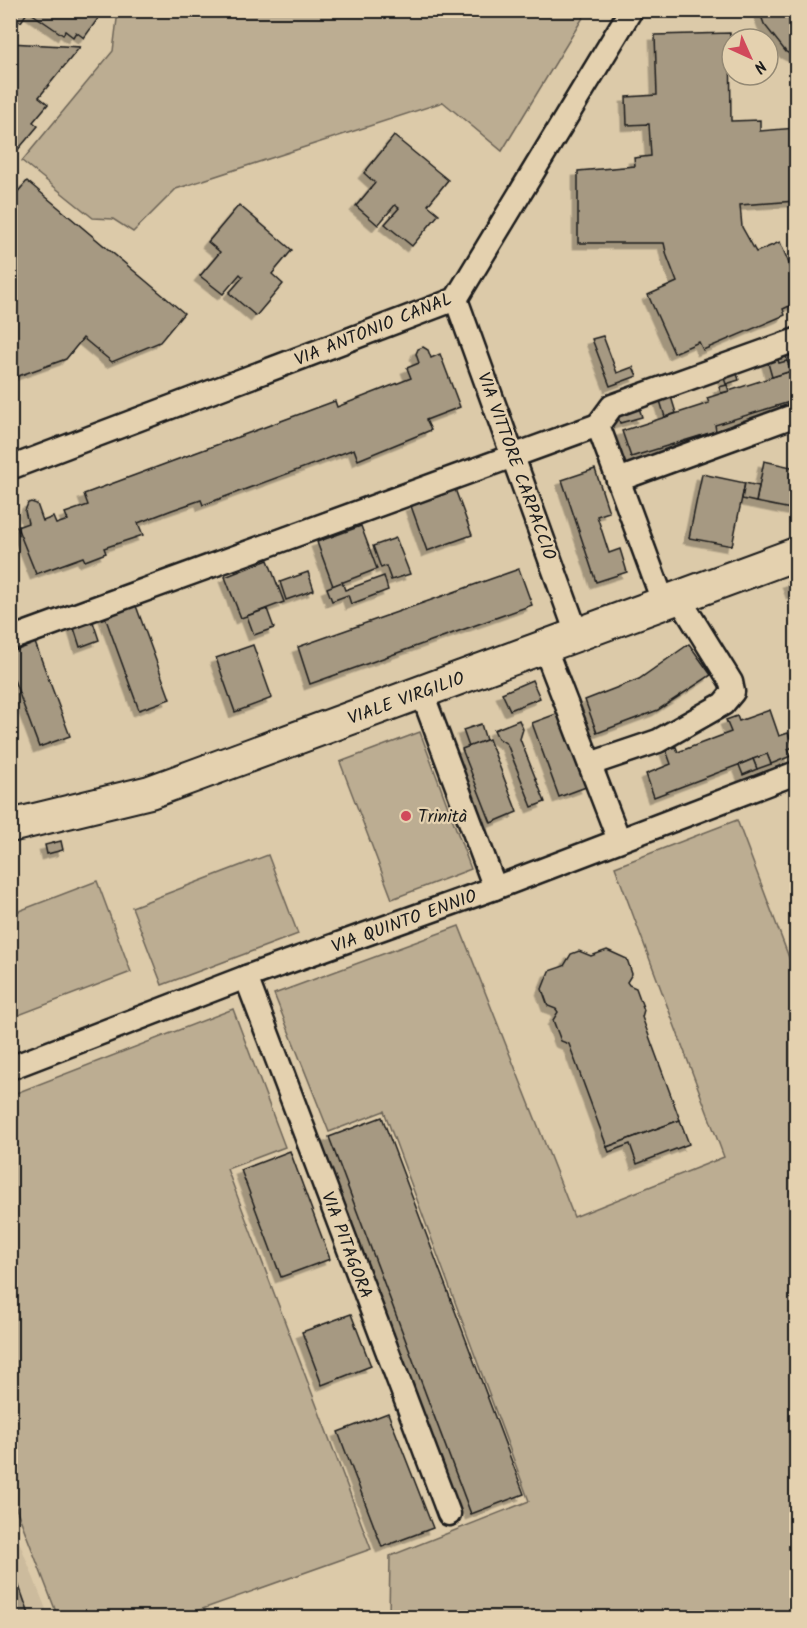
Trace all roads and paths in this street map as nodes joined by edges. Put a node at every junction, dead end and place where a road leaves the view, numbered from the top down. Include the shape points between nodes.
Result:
1 (631, 10) edge
2 (456, 299) junction
3 (796, 340) edge
4 (796, 415) edge
5 (598, 425) junction
6 (513, 456) junction
7 (10, 468) edge
8 (618, 480) junction
9 (796, 554) edge
10 (672, 601) junction
11 (577, 634) junction
12 (10, 639) edge
13 (544, 646) junction
14 (422, 693) junction
15 (590, 764) junction
16 (796, 773) edge
17 (10, 826) edge
18 (619, 840) junction
19 (495, 888) junction
20 (246, 977) junction
21 (10, 1068) edge
22 (449, 1514) dead end

1 - 2 street, VIA ANTONIO CANAL
2 - 6 street, VIA VITTORE CARPACCIO
2 - 7 street, VIA ANTONIO CANAL
3 - 5 street via 612,406
4 - 8 street
5 - 6 street
5 - 8 street
6 - 11 street, VIA VITTORE CARPACCIO
6 - 12 street
8 - 10 street
9 - 10 street, VIALE VIRGILIO
10 - 11 street, VIALE VIRGILIO
10 - 15 street via 731,682 733,692 723,704 658,741
11 - 13 street, VIALE VIRGILIO
13 - 14 street, VIALE VIRGILIO
13 - 15 street
14 - 17 street, VIALE VIRGILIO via 150,792
14 - 19 street
15 - 18 street
16 - 18 street, VIA QUINTO ENNIO
18 - 19 street, VIA QUINTO ENNIO
19 - 20 street, VIA QUINTO ENNIO
20 - 21 street, VIA QUINTO ENNIO
20 - 22 street, VIA PITAGORA

